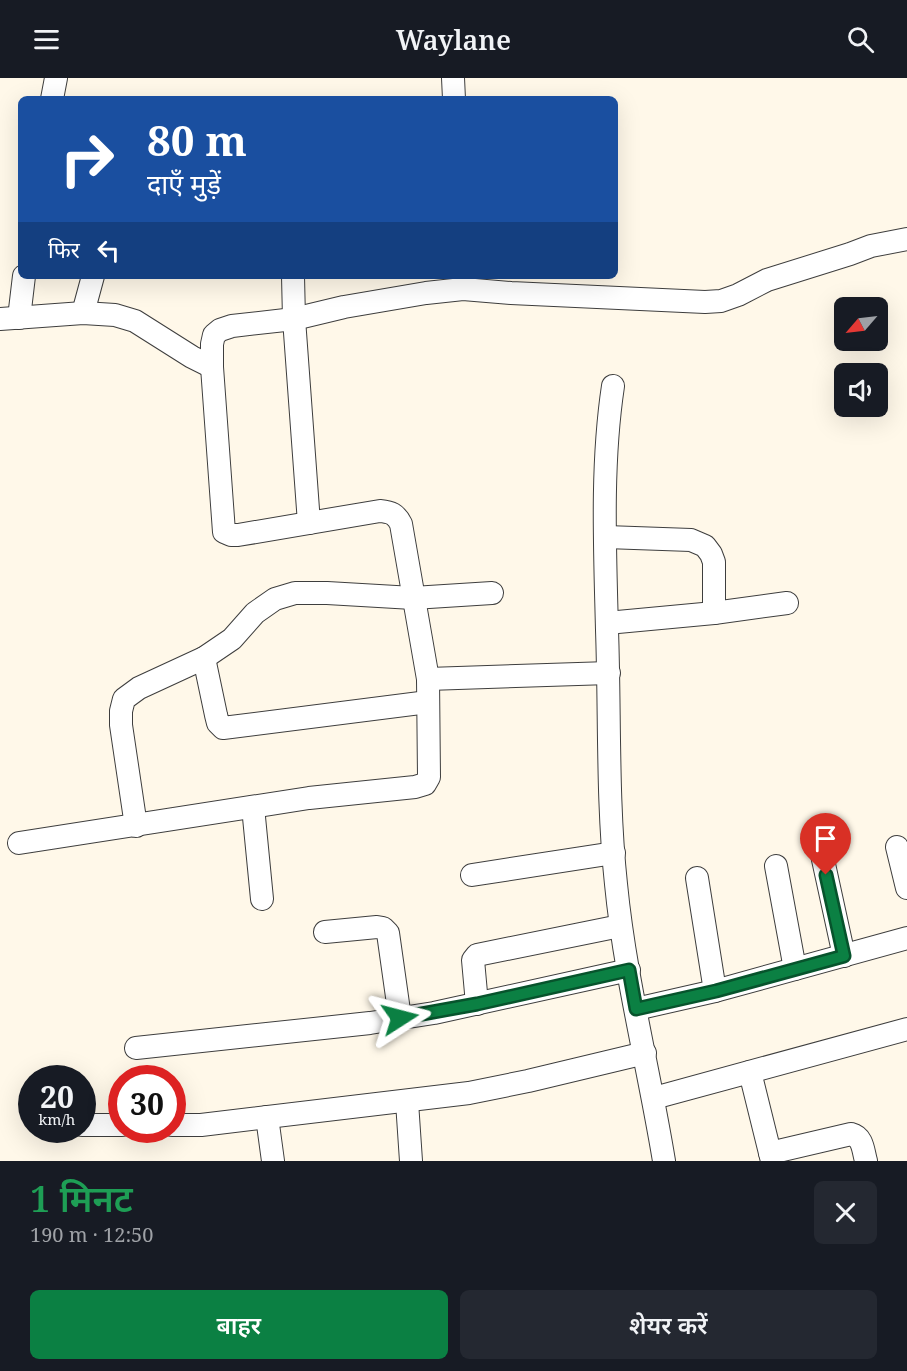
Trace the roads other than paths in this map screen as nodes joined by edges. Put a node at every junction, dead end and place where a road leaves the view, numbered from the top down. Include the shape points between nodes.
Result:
1 (56, 78) edge
2 (453, 78) edge
3 (53, 96) edge
4 (454, 96) edge
5 (907, 239) edge
6 (23, 279) edge
7 (92, 279) edge
8 (292, 279) edge
9 (463, 282) edge
10 (83, 313) junction
11 (10, 318) edge
12 (294, 319) junction
13 (212, 367) junction
14 (613, 386) dead end
15 (309, 523) junction
16 (606, 537) junction
17 (492, 593) dead end
18 (413, 598) junction
19 (787, 603) dead end
20 (714, 613) junction
21 (607, 623) junction
22 (204, 658) junction
23 (609, 673) junction
24 (428, 679) junction
25 (428, 702) junction
26 (253, 807) junction
27 (136, 826) junction
28 (19, 843) dead end
29 (897, 847) dead end
30 (614, 853) junction
31 (822, 855) dead end
32 (777, 867) dead end
33 (472, 875) dead end
34 (697, 878) dead end
35 (907, 888) edge
36 (262, 899) dead end
37 (620, 926) junction
38 (325, 933) dead end
39 (907, 938) edge
40 (844, 956) junction
41 (795, 969) junction
42 (629, 970) junction
43 (716, 991) junction
44 (477, 1004) junction
45 (636, 1009) junction
46 (400, 1018) junction
47 (907, 1029) edge
48 (136, 1048) dead end
49 (645, 1053) junction
50 (750, 1072) junction
51 (654, 1098) junction
52 (407, 1102) junction
53 (267, 1117) junction
54 (186, 1125) edge
55 (771, 1157) edge
56 (273, 1161) edge
57 (411, 1161) edge
58 (664, 1161) edge
59 (866, 1161) edge

1 - 3 street
2 - 4 street
5 - 9 street via 871,246 790,272 721,301 511,293
6 - 11 street
7 - 10 street
8 - 12 street
9 - 12 street
10 - 11 street
10 - 13 street via 135,321
12 - 13 street via 220,330 212,344
12 - 15 street
13 - 15 street via 224,531 238,535
14 - 16 street via 606,468
15 - 18 street via 380,511 397,516
16 - 20 street via 691,540 705,546 714,562
16 - 21 street
17 - 18 street
18 - 22 street via 295,593 276,599 255,613 232,639
18 - 24 street
19 - 20 street
20 - 21 street
21 - 23 street
22 - 25 street via 218,723 223,728
22 - 27 street via 124,699 121,725
23 - 24 street
23 - 30 street
24 - 25 street
25 - 26 street via 429,777 425,784
26 - 27 street
26 - 36 street
27 - 28 street
29 - 35 street
30 - 33 street
30 - 37 street
31 - 40 street
32 - 41 street
34 - 43 street
37 - 42 street
37 - 44 street via 477,955 473,960
38 - 46 street via 377,927 388,933
39 - 40 street
40 - 41 street
41 - 43 street
42 - 44 street
42 - 45 street
43 - 45 street
44 - 46 street
45 - 49 street
46 - 48 street
47 - 50 street
49 - 51 street
49 - 52 street via 528,1082
50 - 51 street
50 - 55 street
51 - 58 street
52 - 53 street
52 - 57 street
53 - 54 street
53 - 56 street
55 - 59 street via 851,1134 860,1140

